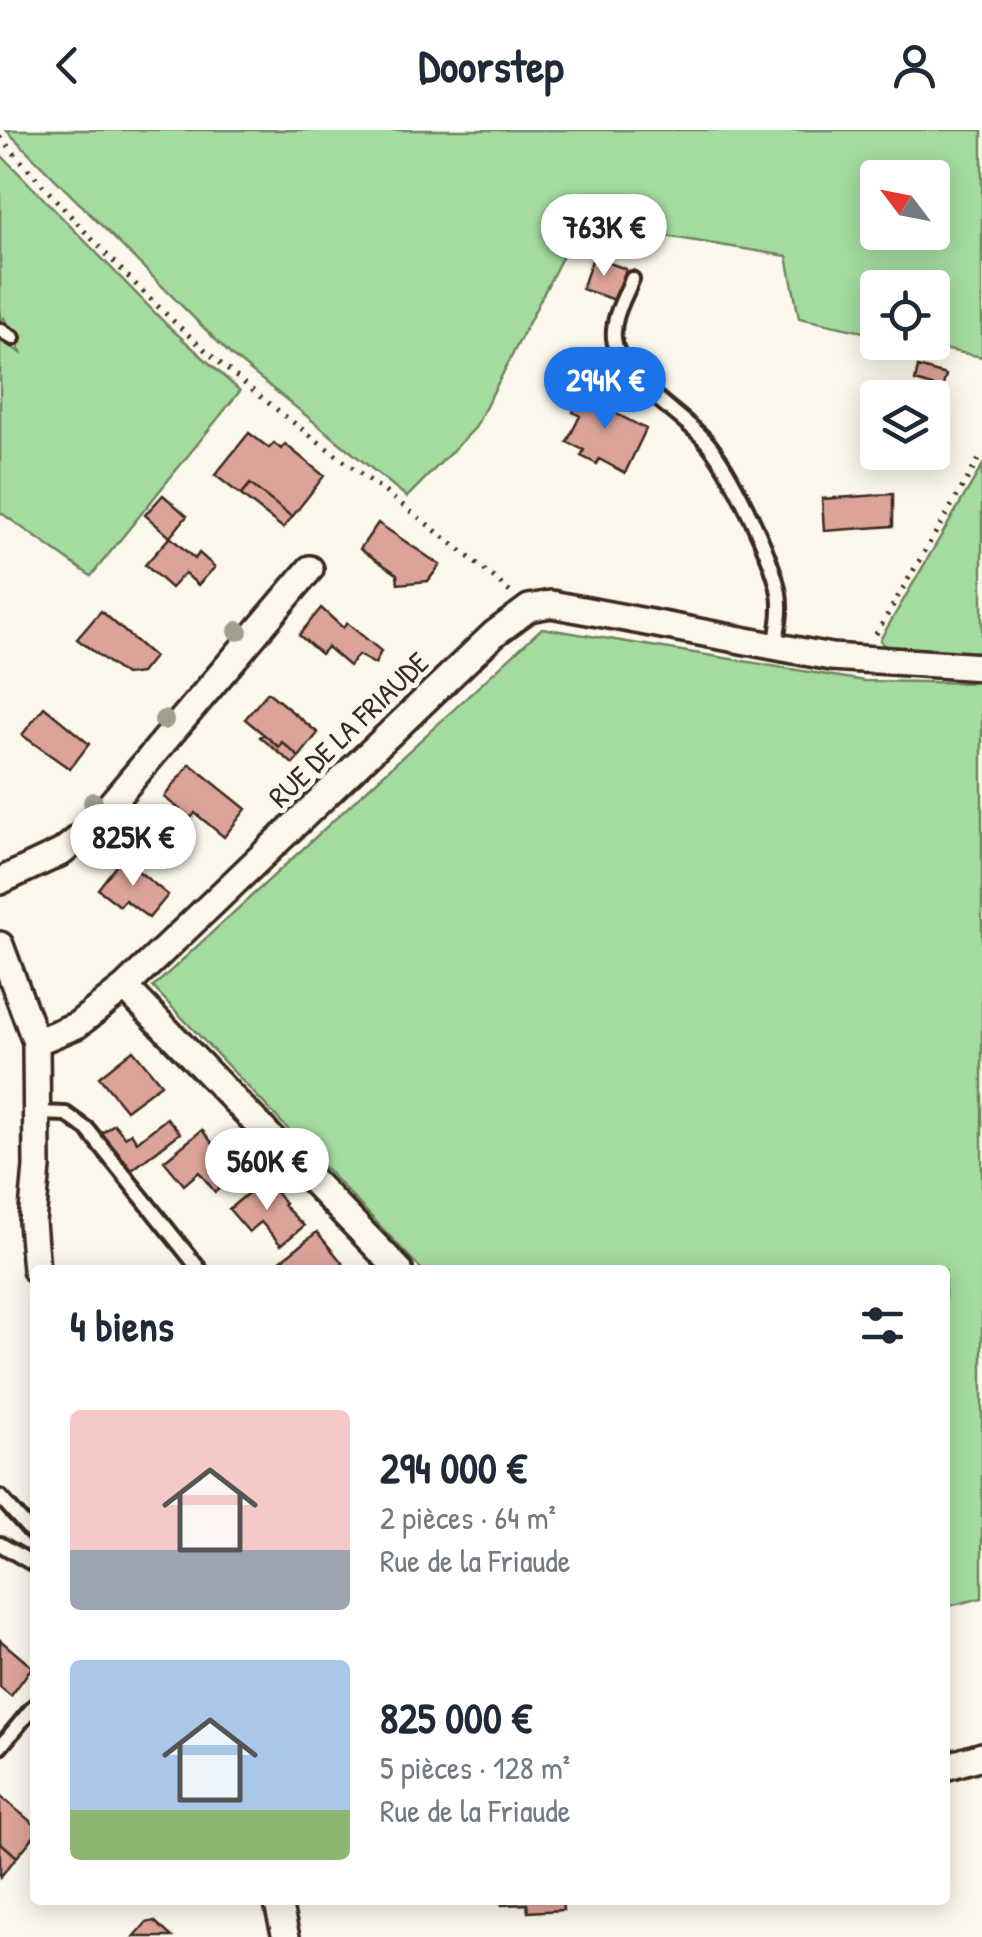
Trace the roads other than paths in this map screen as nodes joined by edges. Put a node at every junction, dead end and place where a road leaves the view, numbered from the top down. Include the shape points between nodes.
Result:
1 (632, 279) dead end
2 (0, 330) edge
3 (13, 338) dead end
4 (310, 570) dead end
5 (775, 647) junction
6 (982, 667) edge
7 (0, 881) edge
8 (0, 945) edge
9 (125, 988) junction
10 (36, 1042) junction
11 (38, 1113) junction
12 (36, 1265) edge
13 (196, 1265) edge
14 (393, 1265) edge
15 (0, 1497) edge
16 (30, 1530) edge
17 (0, 1544) edge
18 (30, 1563) edge
19 (30, 1711) edge
20 (0, 1747) edge
21 (982, 1756) edge
22 (950, 1766) edge
23 (278, 1905) edge
24 (286, 1937) edge

1 - 5 lane via 614,340 634,374 722,463 772,566 780,619
2 - 3 lane
4 - 7 street via 88,831 62,852
5 - 6 street
5 - 9 street, RUE DE LA FRIAUDE via 593,609 529,608 494,634
8 - 10 street
9 - 10 street, RUE DE LA FRIAUDE via 77,1025
9 - 14 street
10 - 11 street
11 - 12 street
11 - 13 lane via 66,1114 88,1130
15 - 16 lane
17 - 18 lane
19 - 20 lane
21 - 22 street
23 - 24 street

